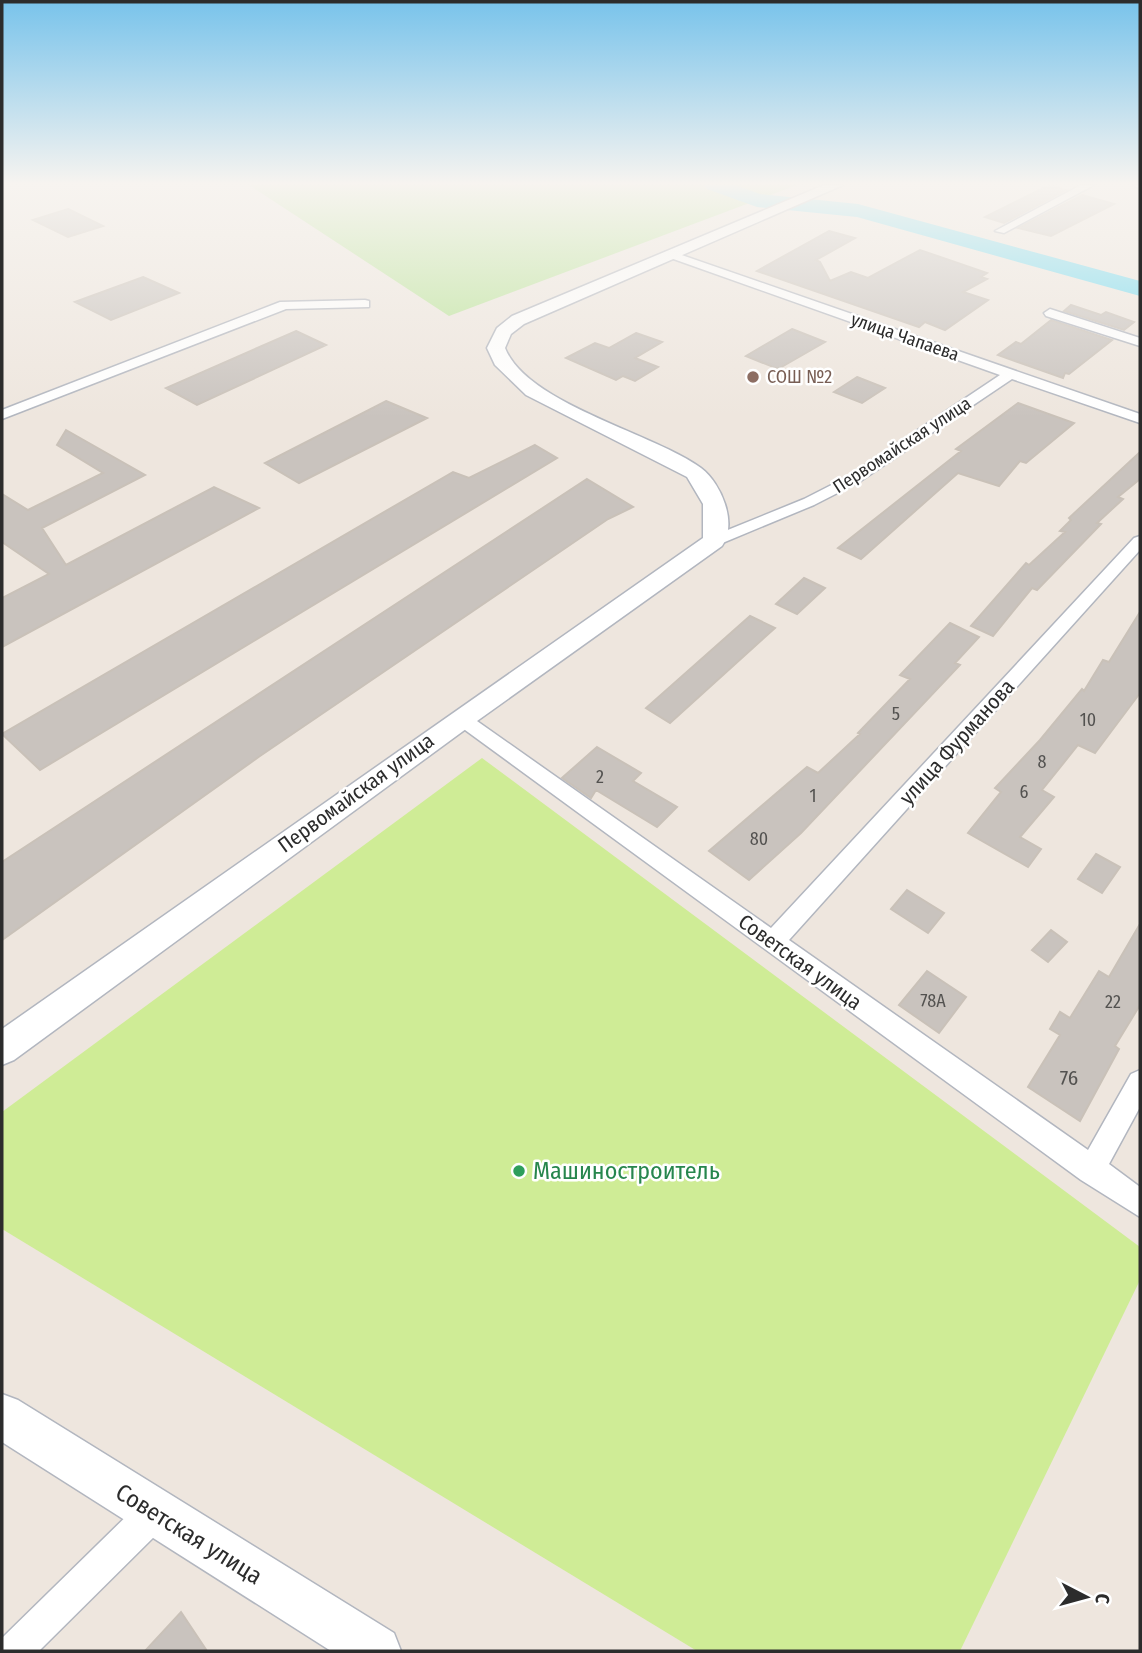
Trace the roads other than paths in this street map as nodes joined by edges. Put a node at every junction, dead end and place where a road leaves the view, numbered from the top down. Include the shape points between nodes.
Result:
1 (650, 262) edge
2 (692, 262) edge
3 (365, 304) dead end
4 (1050, 313) dead end
5 (1140, 342) edge
6 (1010, 374) junction
7 (2, 415) edge
8 (1140, 419) edge
9 (713, 541) junction
10 (1140, 541) edge
11 (460, 719) junction
12 (773, 942) junction
13 (2, 1049) edge
14 (1140, 1082) edge
15 (1091, 1170) junction
16 (1140, 1203) edge
17 (2, 1416) edge
18 (155, 1512) junction
19 (13, 1651) edge
20 (376, 1651) edge

1 - 9 main road via 518,320 503,332 496,348 501,361 533,391 694,473 718,513
2 - 6 street, улица Чапаева
3 - 7 street via 284,305
4 - 5 street
6 - 8 street, улица Чапаева
6 - 9 street, Первомайская улица via 855,479
9 - 11 main road, Первомайская улица
10 - 12 street, улица Фурманова
11 - 12 street, Советская улица
11 - 13 main road, Первомайская улица
12 - 15 street, Советская улица
14 - 15 street
15 - 16 street, Советская улица
17 - 18 main road, Советская улица
18 - 19 street
18 - 20 main road, Советская улица

